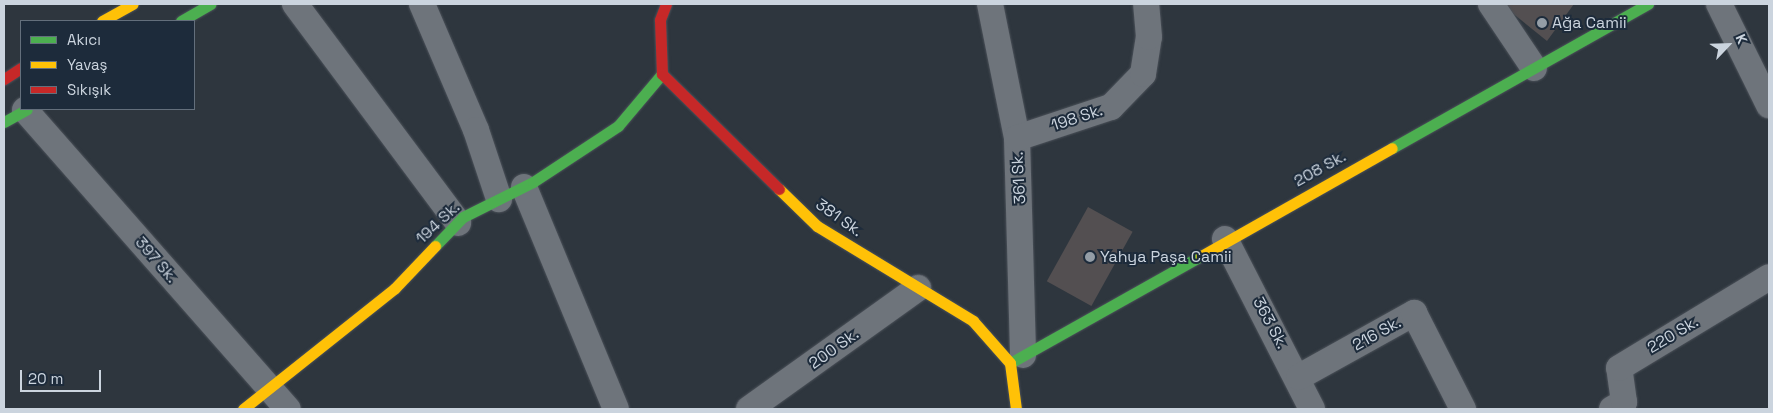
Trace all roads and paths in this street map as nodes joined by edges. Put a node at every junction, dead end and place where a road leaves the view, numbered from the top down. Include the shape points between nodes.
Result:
1 (133, 4) edge
2 (211, 4) edge
3 (295, 4) edge
4 (422, 4) edge
5 (666, 4) edge
6 (990, 4) edge
7 (1146, 4) edge
8 (1491, 4) edge
9 (1648, 4) edge
10 (1718, 4) edge
11 (104, 20) edge
12 (182, 20) edge
13 (1534, 68) junction
14 (20, 69) edge
15 (662, 74) junction
16 (4, 79) edge
17 (1769, 104) edge
18 (19, 113) edge
19 (1017, 138) junction
20 (524, 187) junction
21 (499, 199) junction
22 (458, 223) junction
23 (1225, 239) junction
24 (1769, 277) edge
25 (918, 288) junction
26 (1016, 359) junction
27 (1299, 378) junction
28 (269, 389) junction
29 (1623, 407) edge
30 (243, 409) edge
31 (288, 409) edge
32 (616, 409) edge
33 (749, 409) edge
34 (1016, 409) edge
35 (1312, 409) edge
36 (1463, 409) edge

1 - 11 street
2 - 12 street
3 - 22 street
4 - 21 street via 476,130
5 - 15 street via 660,20
6 - 19 street, 361 Sk.
7 - 19 street, 198 Sk. via 1149,37 1144,74 1111,107
8 - 13 street
9 - 13 street, 208 Sk.
10 - 17 street
13 - 23 street, 208 Sk.
14 - 16 street
15 - 20 street, 194 Sk. via 618,126
15 - 25 street, 381 Sk. via 816,226
18 - 28 street, 397 Sk.
19 - 26 street, 361 Sk.
20 - 21 street, 194 Sk.
20 - 32 street
21 - 22 street, 194 Sk.
22 - 28 street, 194 Sk. via 394,288
23 - 26 street, 208 Sk.
23 - 27 street, 363 Sk.
24 - 29 street, 220 Sk. via 1618,368
25 - 26 street, 381 Sk. via 973,321
25 - 33 street, 200 Sk.
26 - 34 street
27 - 35 street, 363 Sk.
27 - 36 street, 216 Sk. via 1414,313
28 - 30 street, 194 Sk.
28 - 31 street, 397 Sk.

